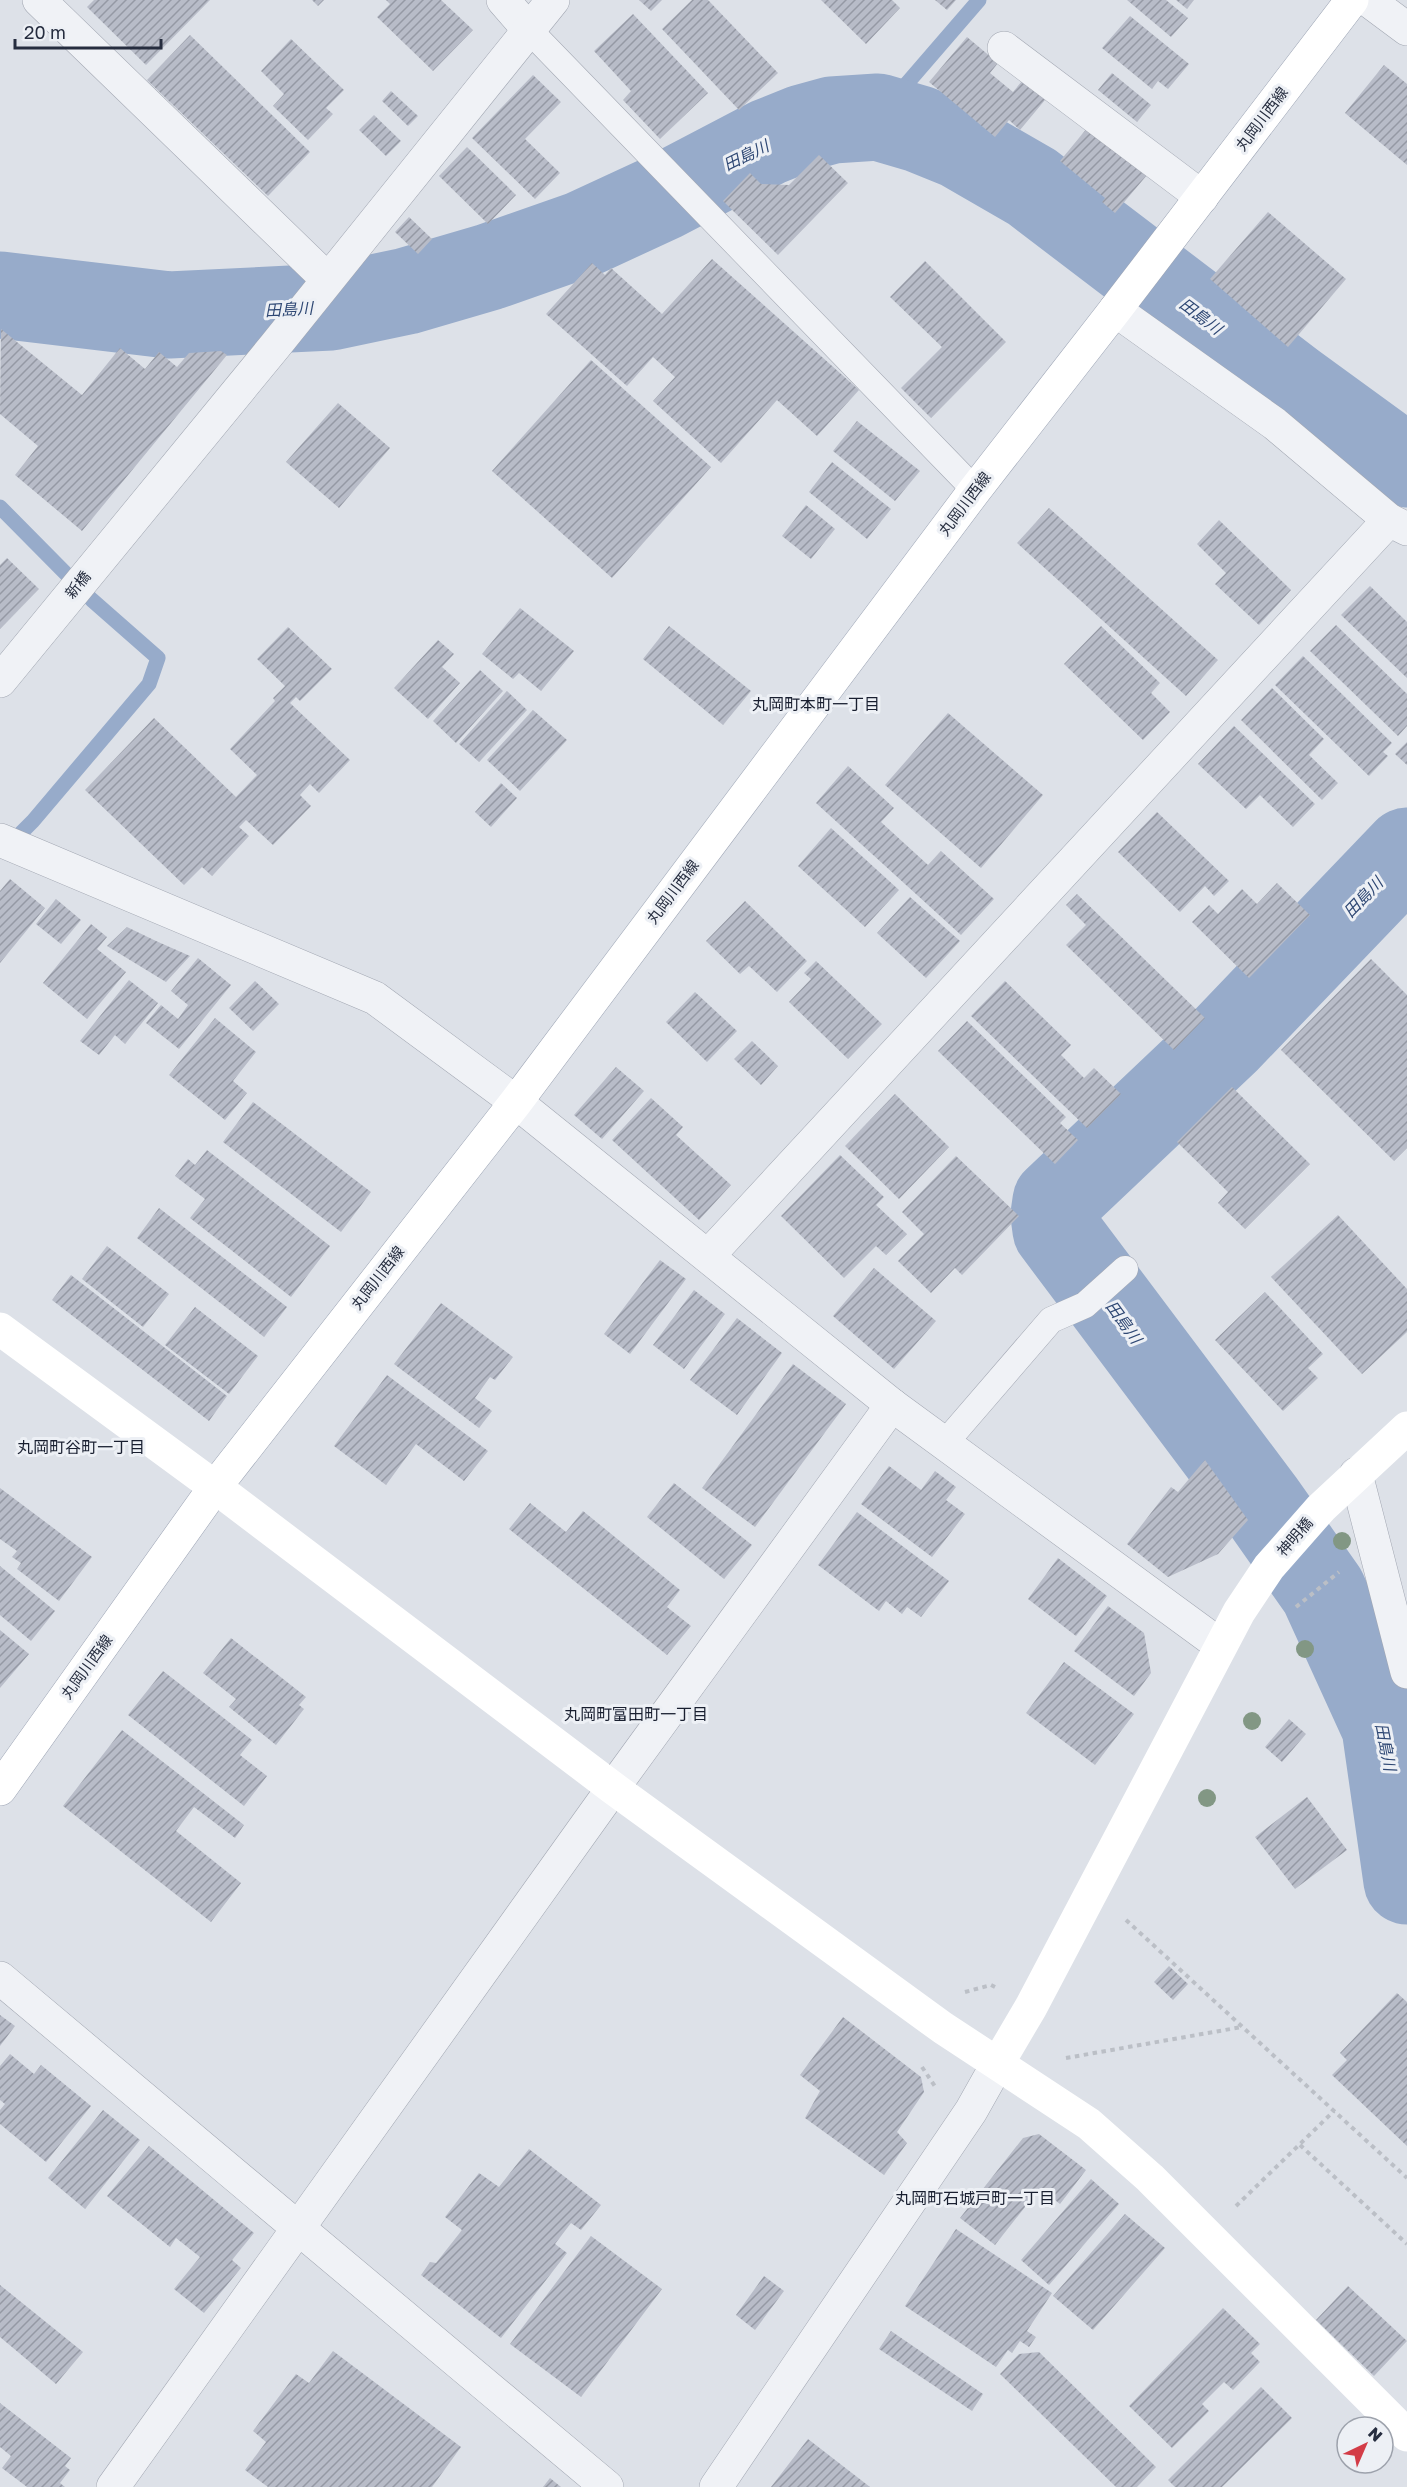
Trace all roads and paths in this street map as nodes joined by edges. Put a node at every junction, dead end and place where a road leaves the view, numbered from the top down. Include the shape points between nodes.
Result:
1 (39, 0) edge
2 (502, 0) edge
3 (553, 0) edge
4 (1352, 0) edge
5 (1368, 0) edge
6 (1407, 29) edge
7 (529, 30) junction
8 (1004, 48) dead end
9 (1202, 197) junction
10 (326, 280) junction
11 (1116, 310) junction
12 (975, 490) junction
13 (1398, 525) edge
14 (0, 681) edge
15 (0, 840) edge
16 (516, 1102) junction
17 (708, 1256) junction
18 (1125, 1269) dead end
19 (0, 1329) edge
20 (892, 1405) junction
21 (1407, 1428) edge
22 (945, 1443) junction
23 (1356, 1474) junction
24 (216, 1487) junction
25 (1343, 1568) dead end
26 (1300, 1603) dead end
27 (1220, 1645) junction
28 (1407, 1672) edge
29 (0, 1788) edge
30 (613, 1788) junction
31 (1119, 1914) dead end
32 (0, 1978) edge
33 (991, 1985) dead end
34 (966, 1990) dead end
35 (1243, 2027) junction
36 (1058, 2060) dead end
37 (998, 2063) junction
38 (920, 2064) dead end
39 (940, 2094) dead end
40 (1334, 2111) junction
41 (1299, 2145) junction
42 (1407, 2178) edge
43 (298, 2227) junction
44 (1206, 2235) junction
45 (1407, 2244) edge
46 (1407, 2435) edge
47 (113, 2487) edge
48 (607, 2487) edge
49 (716, 2487) edge

1 - 10 street
2 - 7 street
3 - 7 street, 新橋
4 - 9 street, 丸岡川西線
5 - 6 street
7 - 10 street, 新橋
7 - 12 lane
8 - 9 street
9 - 11 street, 丸岡川西線
10 - 14 street, 新橋
11 - 12 street, 丸岡川西線
11 - 13 street via 1275,424
12 - 16 street, 丸岡川西線
13 - 17 street
15 - 16 street via 375,998
16 - 17 street
16 - 24 street, 丸岡川西線
17 - 20 street
18 - 22 lane via 1085,1305 1051,1320
19 - 24 street
20 - 22 street
20 - 30 street
21 - 23 street, 神明橋
22 - 27 street
23 - 27 street, 神明橋 via 1269,1567
23 - 28 street
24 - 29 street, 丸岡川西線
24 - 30 street
25 - 26 path
27 - 37 street, 神明橋
30 - 37 street via 943,2028
30 - 43 street
31 - 35 path
32 - 43 street
33 - 34 path
35 - 36 path
35 - 40 path
37 - 44 street via 1089,2124
37 - 49 street via 970,2111
38 - 39 path
40 - 41 path
40 - 42 path
41 - 44 path
41 - 45 path
43 - 47 street
43 - 48 street
44 - 46 street

